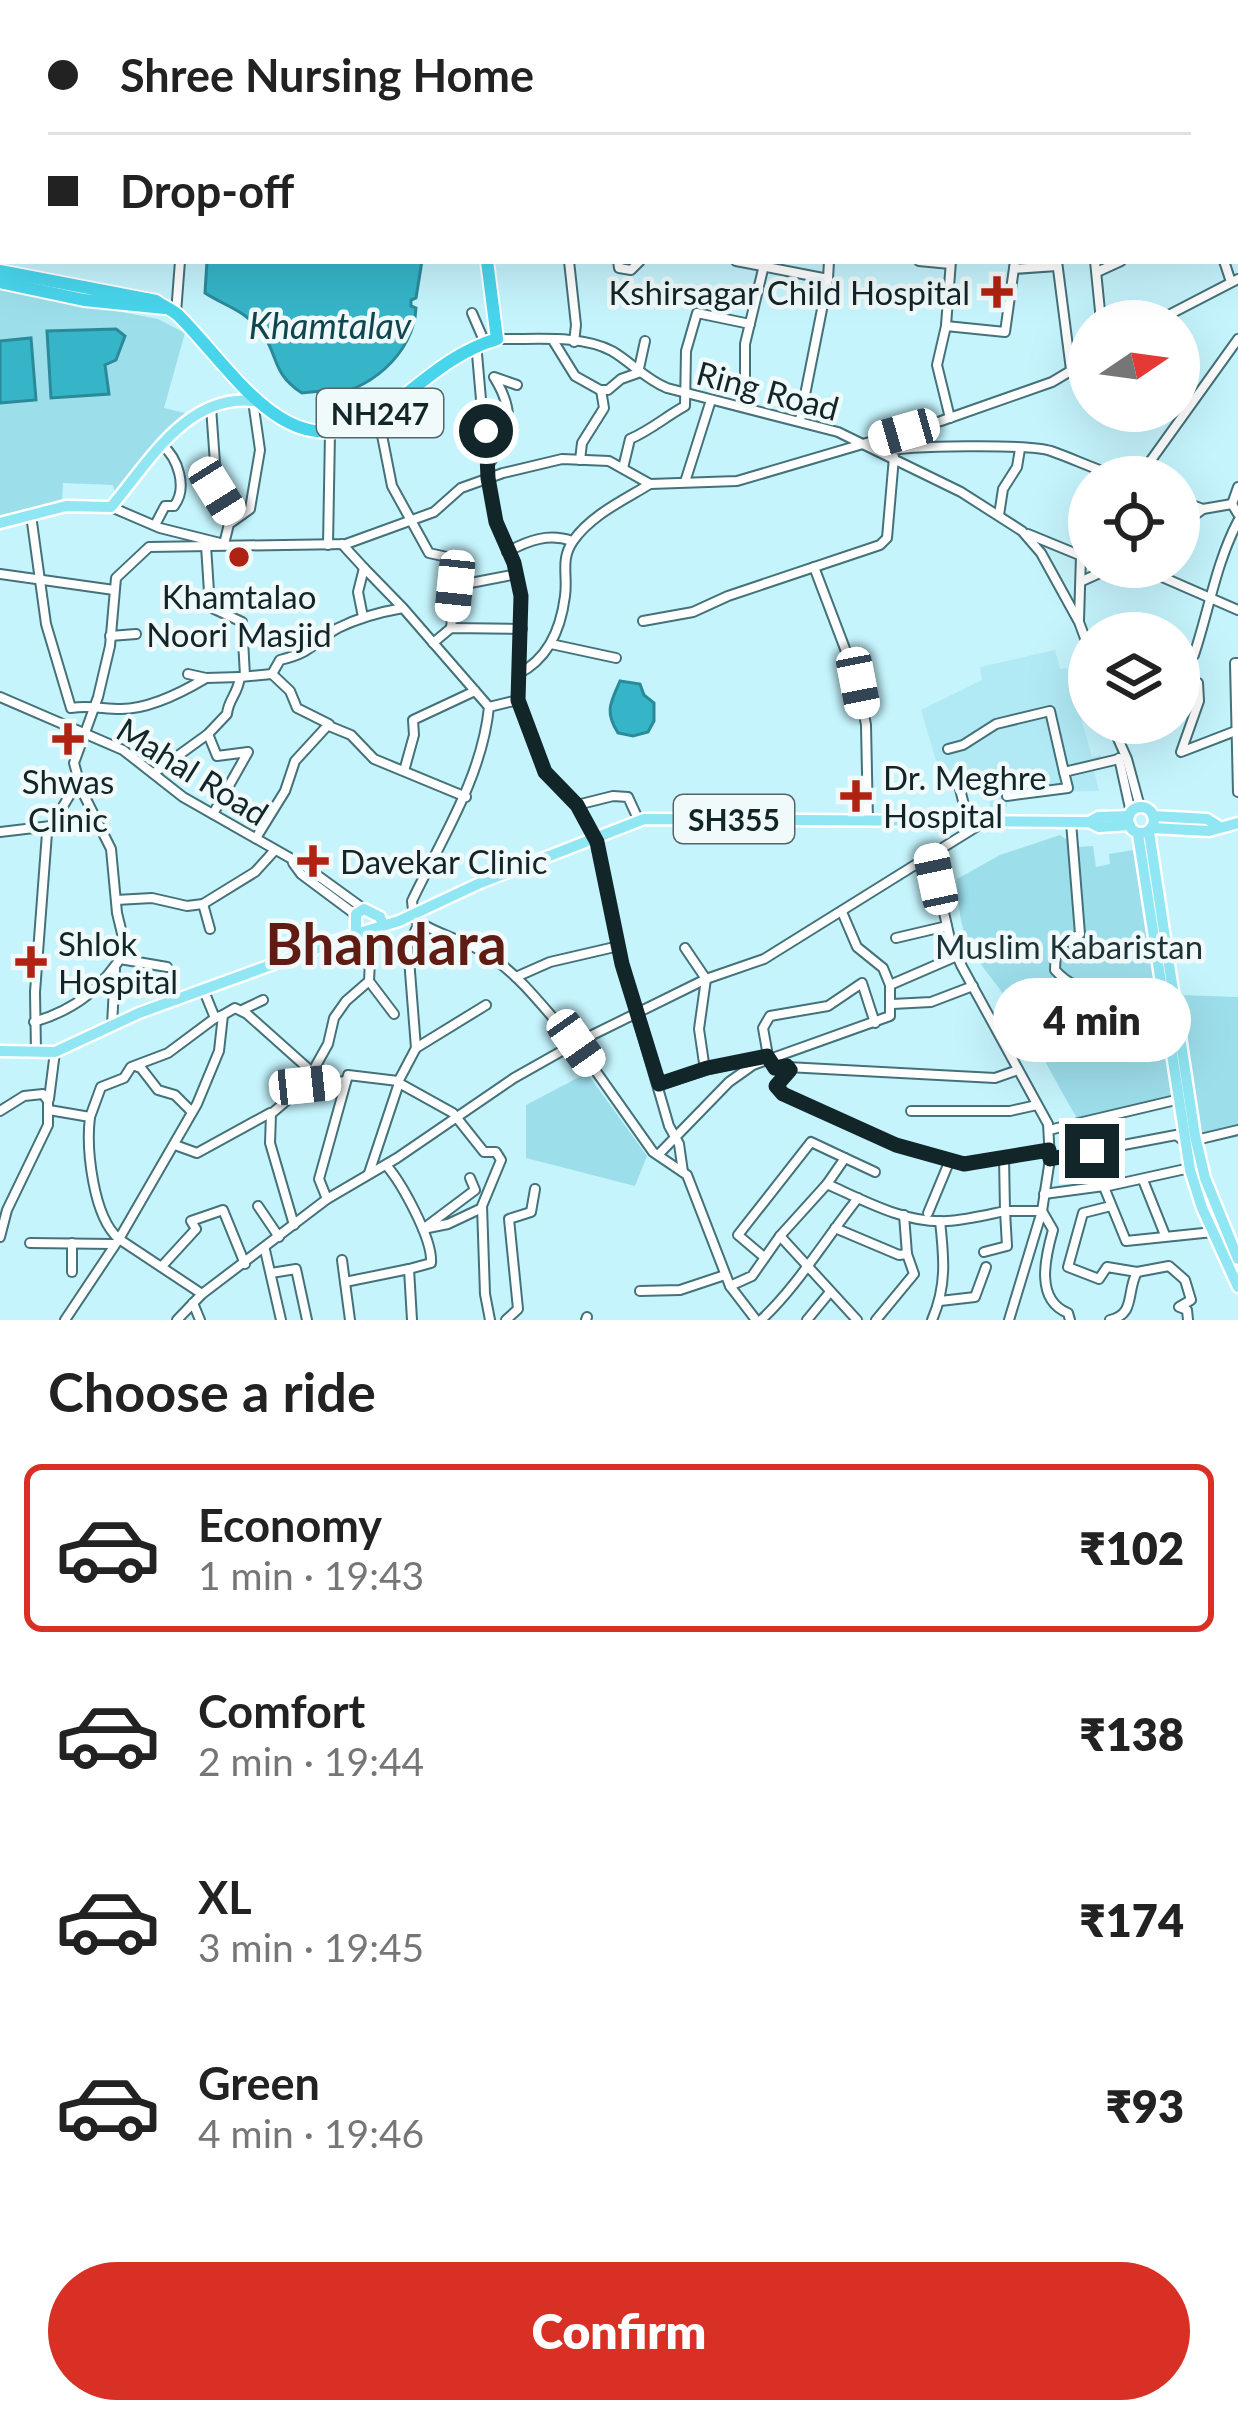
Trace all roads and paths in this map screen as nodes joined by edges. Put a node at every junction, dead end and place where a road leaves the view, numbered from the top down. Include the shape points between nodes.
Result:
1 (179, 264) edge
2 (487, 264) edge
3 (569, 264) edge
4 (765, 264) edge
5 (830, 264) edge
6 (951, 264) edge
7 (1057, 264) edge
8 (1095, 264) edge
9 (1114, 264) edge
10 (1014, 265) edge
11 (0, 272) edge
12 (1096, 272) junction
13 (829, 279) junction
14 (1234, 281) edge
15 (0, 282) edge
16 (1099, 300) edge
17 (1197, 300) edge
18 (171, 310) junction
19 (472, 313) dead end
20 (750, 324) junction
21 (946, 326) junction
22 (1238, 339) edge
23 (554, 341) junction
24 (645, 341) dead end
25 (574, 342) junction
26 (484, 343) junction
27 (1068, 347) edge
28 (1068, 372) edge
29 (638, 373) junction
30 (478, 375) junction
31 (494, 377) junction
32 (517, 385) dead end
33 (602, 390) junction
34 (686, 393) junction
35 (711, 399) junction
36 (253, 401) junction
37 (738, 405) junction
38 (211, 406) junction
39 (378, 415) junction
40 (950, 418) junction
41 (800, 420) junction
42 (331, 433) junction
43 (867, 443) junction
44 (162, 445) junction
45 (1020, 448) junction
46 (889, 454) junction
47 (1154, 456) edge
48 (1068, 459) edge
49 (580, 460) junction
50 (488, 465) junction
51 (623, 468) junction
52 (488, 478) junction
53 (650, 484) junction
54 (685, 484) junction
55 (1238, 487) edge
56 (1232, 504) junction
57 (111, 507) junction
58 (1200, 507) edge
59 (1203, 508) junction
60 (1200, 510) edge
61 (30, 513) junction
62 (999, 515) junction
63 (1238, 518) edge
64 (234, 520) junction
65 (411, 522) junction
66 (0, 523) edge
67 (154, 525) junction
68 (1022, 531) junction
69 (572, 542) junction
70 (224, 544) junction
71 (342, 544) junction
72 (328, 545) junction
73 (206, 546) junction
74 (1068, 550) edge
75 (507, 552) junction
76 (814, 567) junction
77 (364, 568) junction
78 (0, 574) edge
79 (517, 574) junction
80 (38, 581) junction
81 (455, 586) junction
82 (1188, 588) edge
83 (115, 590) junction
84 (1213, 599) junction
85 (403, 608) junction
86 (1238, 610) edge
87 (1073, 612) edge
88 (363, 617) junction
89 (643, 621) dead end
90 (451, 628) junction
91 (522, 629) junction
92 (136, 634) dead end
93 (110, 637) junction
94 (1200, 637) edge
95 (433, 644) junction
96 (551, 644) junction
97 (616, 658) dead end
98 (1238, 663) edge
99 (188, 674) dead end
100 (272, 674) junction
101 (517, 674) junction
102 (243, 676) junction
103 (206, 678) junction
104 (475, 692) junction
105 (0, 697) edge
106 (518, 700) junction
107 (95, 704) junction
108 (489, 707) junction
109 (329, 724) junction
110 (1237, 730) edge
111 (82, 733) junction
112 (208, 734) junction
113 (1117, 744) edge
114 (1184, 744) edge
115 (948, 749) dead end
116 (1120, 755) junction
117 (404, 771) junction
118 (1064, 772) junction
119 (154, 773) junction
120 (78, 782) junction
121 (960, 789) dead end
122 (1238, 792) edge
123 (466, 796) junction
124 (1007, 796) dead end
125 (577, 805) junction
126 (213, 814) junction
127 (639, 821) junction
128 (968, 821) junction
129 (985, 821) junction
130 (1140, 821) junction
131 (868, 822) junction
132 (1071, 822) junction
133 (1238, 823) edge
134 (51, 826) junction
135 (0, 832) edge
136 (256, 838) junction
137 (596, 838) junction
138 (275, 850) junction
139 (931, 855) junction
140 (116, 900) junction
141 (203, 904) junction
142 (360, 912) junction
143 (842, 912) junction
144 (416, 919) junction
145 (383, 925) junction
146 (947, 926) junction
147 (210, 928) dead end
148 (356, 934) junction
149 (896, 938) dead end
150 (619, 946) junction
151 (685, 948) dead end
152 (957, 956) junction
153 (370, 962) dead end
154 (118, 963) junction
155 (167, 967) dead end
156 (1166, 969) junction
157 (516, 977) junction
158 (706, 979) junction
159 (369, 981) junction
160 (890, 985) junction
161 (973, 986) junction
162 (204, 991) junction
163 (262, 1000) dead end
164 (892, 1004) junction
165 (486, 1005) dead end
166 (240, 1011) junction
167 (636, 1012) junction
168 (1136, 1013) dead end
169 (394, 1014) dead end
170 (219, 1016) junction
171 (34, 1022) junction
172 (875, 1023) junction
173 (112, 1025) junction
174 (576, 1043) junction
175 (416, 1048) junction
176 (0, 1051) edge
177 (55, 1052) junction
178 (36, 1053) junction
179 (770, 1057) junction
180 (134, 1066) junction
181 (787, 1066) junction
182 (705, 1070) junction
183 (1018, 1070) junction
184 (312, 1072) junction
185 (347, 1081) junction
186 (399, 1082) junction
187 (659, 1084) junction
188 (305, 1085) junction
189 (1180, 1099) junction
190 (49, 1105) junction
191 (1037, 1105) junction
192 (0, 1111) edge
193 (911, 1111) dead end
194 (192, 1112) junction
195 (272, 1113) junction
196 (90, 1117) junction
197 (456, 1118) junction
198 (1049, 1130) junction
199 (1238, 1130) edge
200 (676, 1138) junction
201 (1191, 1141) junction
202 (175, 1145) junction
203 (658, 1155) junction
204 (1050, 1155) junction
205 (1004, 1156) junction
206 (845, 1158) junction
207 (950, 1160) junction
208 (386, 1165) junction
209 (1190, 1168) junction
210 (683, 1172) junction
211 (875, 1172) dead end
212 (368, 1175) junction
213 (470, 1178) dead end
214 (1143, 1180) junction
215 (826, 1184) junction
216 (1104, 1187) junction
217 (535, 1189) dead end
218 (1044, 1194) junction
219 (858, 1198) junction
220 (327, 1199) junction
221 (258, 1206) dead end
222 (1112, 1206) junction
223 (482, 1208) junction
224 (1042, 1210) junction
225 (1005, 1211) junction
226 (928, 1213) dead end
227 (904, 1215) junction
228 (940, 1221) junction
229 (294, 1226) junction
230 (835, 1228) junction
231 (423, 1229) junction
232 (1226, 1230) edge
233 (1165, 1235) junction
234 (780, 1236) junction
235 (0, 1237) edge
236 (279, 1237) junction
237 (117, 1242) junction
238 (30, 1243) dead end
239 (72, 1244) junction
240 (266, 1248) junction
241 (984, 1252) dead end
242 (907, 1254) junction
243 (764, 1257) junction
244 (1238, 1258) edge
245 (342, 1260) dead end
246 (163, 1264) junction
247 (245, 1264) junction
248 (807, 1264) junction
249 (986, 1267) dead end
250 (409, 1269) junction
251 (72, 1272) dead end
252 (1137, 1272) junction
253 (271, 1273) junction
254 (725, 1275) junction
255 (345, 1282) junction
256 (730, 1286) junction
257 (1238, 1287) edge
258 (640, 1291) dead end
259 (830, 1292) junction
260 (202, 1294) junction
261 (940, 1301) junction
262 (194, 1303) junction
263 (755, 1319) edge
264 (65, 1320) edge
265 (176, 1320) edge
266 (200, 1320) edge
267 (281, 1320) edge
268 (307, 1320) edge
269 (350, 1320) edge
270 (412, 1320) edge
271 (490, 1320) edge
272 (506, 1320) edge
273 (808, 1320) edge
274 (857, 1320) edge
275 (876, 1320) edge
276 (932, 1320) edge
277 (1010, 1320) edge
278 (1070, 1320) edge
279 (1110, 1320) edge
280 (1188, 1320) edge

1 - 18 street
2 - 26 highway
3 - 25 street
4 - 13 street
4 - 20 street
5 - 13 street
6 - 21 street
7 - 10 street
7 - 27 street
8 - 12 street
9 - 12 street
10 - 21 street via 1005,332
11 - 18 highway
12 - 16 street
13 - 41 street
14 - 17 street
15 - 18 highway
18 - 36 highway, NH247
19 - 26 street
20 - 34 street via 697,313
20 - 37 street via 745,399
21 - 40 street via 938,365
22 - 47 street
23 - 25 street, Ring Road
23 - 26 street, Ring Road
23 - 33 street via 575,376
24 - 29 street
25 - 29 street, Ring Road via 613,352
26 - 30 street
26 - 39 highway, NH247 via 448,360
28 - 40 street
29 - 33 street
29 - 34 street, Ring Road
30 - 31 street
30 - 50 street
31 - 32 street
31 - 50 street via 510,427
33 - 49 street via 604,408
34 - 35 street, Ring Road
34 - 51 street via 686,406 630,439
35 - 37 street, Ring Road
35 - 54 street
36 - 38 main road
36 - 42 highway, NH247 via 276,417
36 - 64 street via 260,450 250,509
37 - 41 street, Ring Road
38 - 44 main road
38 - 64 street via 217,491
39 - 42 highway, NH247
39 - 65 street via 392,486
40 - 43 street
41 - 43 street, Ring Road
42 - 72 street
43 - 46 street, Ring Road
43 - 54 street via 737,481
44 - 57 main road
44 - 67 street via 174,454 181,491
45 - 46 street
45 - 48 street
45 - 62 street
46 - 62 street, Ring Road
46 - 76 street via 887,538
49 - 51 street
49 - 52 street
50 - 52 street
51 - 53 street
52 - 65 street
52 - 75 street
53 - 54 street
53 - 69 street
55 - 56 street
56 - 59 street
56 - 63 street
57 - 61 main road
57 - 67 street
58 - 59 street
59 - 60 street
61 - 66 main road
61 - 80 street
62 - 68 street, Ring Road
63 - 84 street
64 - 70 street
65 - 71 street
65 - 81 street via 429,553 447,557
67 - 70 street
68 - 74 street
68 - 87 street, Ring Road
69 - 75 street via 556,535
69 - 96 street
70 - 72 street
70 - 73 street
71 - 72 street
71 - 77 street
73 - 83 street via 149,547 116,578
73 - 102 street via 210,607 242,622
75 - 79 street
76 - 89 street via 693,612
76 - 131 street via 858,683
77 - 85 street
77 - 88 street
78 - 80 street
79 - 81 street
79 - 91 street
80 - 83 street
80 - 107 street via 68,704
81 - 90 street
82 - 84 street
83 - 93 street
84 - 86 street
84 - 94 street
85 - 88 street
85 - 95 street
88 - 100 street via 280,660
90 - 91 street
90 - 95 street
91 - 101 street
92 - 93 street
93 - 107 street
95 - 104 street
96 - 97 street
96 - 101 street
98 - 110 street
99 - 103 street
100 - 102 street
100 - 109 street via 296,708
101 - 106 street
102 - 103 street
102 - 112 street
103 - 107 street via 132,708
104 - 108 street
104 - 117 street via 413,720
105 - 111 street, Mahal Road
106 - 108 street
106 - 125 street via 545,772
107 - 111 street
108 - 123 street
109 - 117 street
109 - 136 street via 295,761
110 - 114 street via 1181,752
110 - 122 street
111 - 119 street, Mahal Road
111 - 120 street
112 - 119 street
112 - 126 street via 217,755 248,752
113 - 116 street
115 - 118 street via 996,724 1050,711
116 - 118 street
116 - 130 street
117 - 123 street
118 - 124 street via 1068,788
119 - 126 street, Mahal Road
120 - 134 street
120 - 140 street via 111,850
121 - 128 street
123 - 144 street via 412,901
125 - 127 street via 628,797
125 - 137 street
126 - 136 street, Mahal Road
127 - 131 main road, SH355
127 - 137 main road, SH355
128 - 129 main road, SH355
128 - 131 main road, SH355
129 - 132 main road, SH355
129 - 139 street
130 - 132 main road, SH355
130 - 133 main road, SH355
130 - 156 main road
132 - 168 street via 1079,934 1056,948 1055,970 1082,990 1120,994
134 - 135 street
134 - 171 street
136 - 138 street, Mahal Road
137 - 144 main road, SH355 via 480,883
137 - 150 street
138 - 141 street
138 - 142 street, Mahal Road
139 - 143 street
139 - 146 street
140 - 141 street
140 - 154 street via 126,950
141 - 147 street
142 - 145 main road via 375,913
142 - 148 main road
143 - 158 street via 764,959
143 - 160 street via 857,947
144 - 145 main road, SH355
144 - 157 street
144 - 175 street via 408,946
145 - 148 main road, SH355
146 - 149 street
146 - 152 street
148 - 162 main road, SH355
150 - 157 street
150 - 167 street
151 - 158 street
152 - 160 street
152 - 161 street
153 - 159 street
154 - 155 street
154 - 171 street via 70,1011
154 - 173 street
156 - 189 main road
156 - 201 main road
157 - 174 street
158 - 167 street
158 - 182 street via 699,1029
159 - 169 street
159 - 184 street via 340,1008
160 - 164 street
161 - 164 street via 931,1002
161 - 183 street
162 - 170 street
162 - 173 main road, SH355
163 - 166 street
164 - 172 street via 890,1016
165 - 175 street
166 - 170 street
166 - 184 street
167 - 174 street
167 - 187 street
170 - 180 street via 168,1053
170 - 194 street via 219,1051
171 - 178 street
172 - 179 street
172 - 179 street via 862,983 827,1006 770,1016 763,1028
173 - 177 main road, SH355
174 - 197 street
174 - 203 street
175 - 186 street
176 - 178 main road, SH355
177 - 178 main road, SH355
177 - 190 street
179 - 181 street via 775,1068
179 - 182 street
179 - 200 street via 729,1082
180 - 194 street
180 - 196 street via 101,1088
181 - 183 street via 995,1078
181 - 207 street via 776,1086 783,1094
182 - 187 street
183 - 191 street
184 - 188 street
185 - 186 street via 348,1075
185 - 188 street
185 - 220 street via 319,1179
186 - 197 street
186 - 212 street
187 - 200 street
188 - 195 street
189 - 198 street
189 - 201 main road
190 - 192 street via 32,1094
190 - 196 street
190 - 235 street via 48,1125
191 - 193 street
191 - 198 street
194 - 202 street
195 - 202 street via 197,1154
195 - 229 street via 270,1143
196 - 237 street via 93,1183
197 - 208 street
197 - 223 street via 501,1160
198 - 204 street
199 - 201 street
200 - 203 street
200 - 210 street
201 - 204 street via 1177,1136
201 - 209 main road
201 - 232 main road
202 - 237 street
203 - 210 street
204 - 205 street
204 - 218 street
205 - 207 street
205 - 225 street
206 - 211 street
206 - 215 street
206 - 243 street via 811,1142 738,1235
207 - 226 street
208 - 212 street
208 - 231 street
209 - 214 street
209 - 232 main road
210 - 254 street
212 - 220 street
213 - 231 street via 475,1190
214 - 216 street
214 - 233 street
215 - 219 street
215 - 234 street
216 - 218 street
216 - 222 street
217 - 272 street via 531,1211 509,1219 518,1310
218 - 224 street
219 - 227 street
219 - 230 street
220 - 229 street
221 - 236 street
222 - 233 street via 1126,1241
222 - 252 street via 1084,1213 1069,1267 1099,1280 1107,1267
223 - 231 street
223 - 271 street
224 - 225 street
224 - 277 street
224 - 278 street via 1053,1230 1047,1295
225 - 228 street
225 - 241 street via 1007,1246
227 - 228 street
227 - 242 street
228 - 261 street
229 - 236 street
230 - 242 street
230 - 248 street
231 - 250 street via 431,1263
232 - 233 street
232 - 244 main road
232 - 257 main road
234 - 243 street
234 - 248 street
236 - 240 street
237 - 239 street
237 - 246 street
237 - 264 street
238 - 239 street
239 - 251 street
240 - 247 street
240 - 253 street
242 - 275 street via 914,1274
243 - 256 street via 752,1276
245 - 255 street
246 - 247 street via 196,1229 191,1222 224,1210
246 - 260 street
247 - 260 street
248 - 259 street
248 - 263 street via 782,1300
249 - 261 street via 975,1297
250 - 255 street
250 - 270 street
252 - 279 street via 1130,1307
252 - 280 street via 1169,1265 1185,1280 1191,1300 1179,1307
253 - 267 street
253 - 268 street via 296,1269
254 - 256 street
254 - 258 street via 680,1290
255 - 269 street
256 - 263 street
259 - 273 street
259 - 274 street
260 - 262 street
261 - 276 street
262 - 265 street
262 - 266 street

